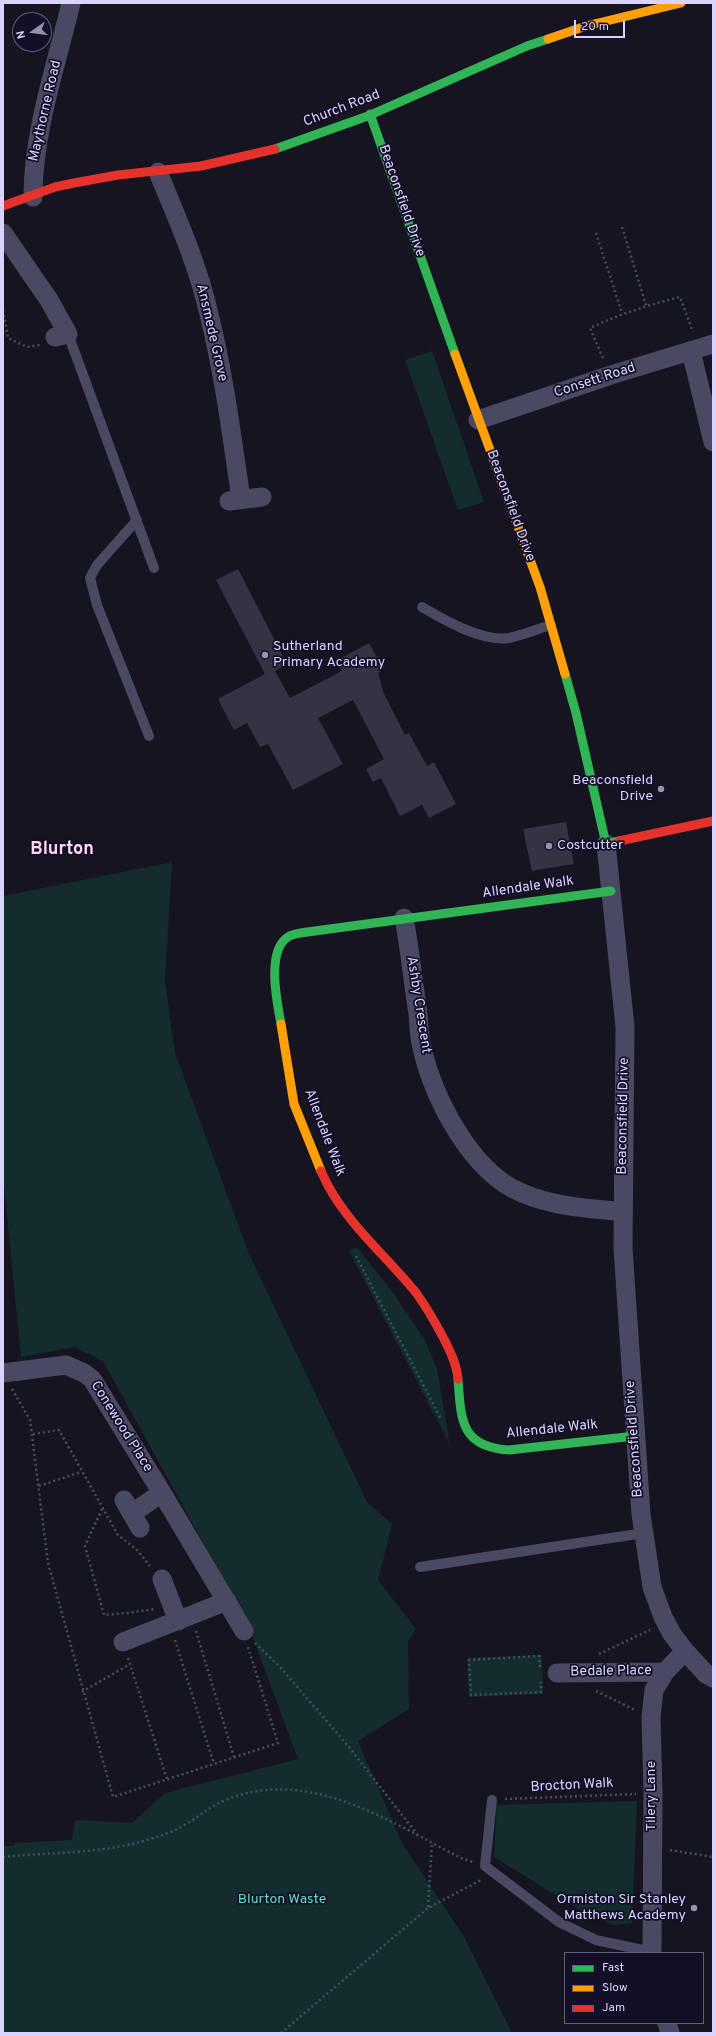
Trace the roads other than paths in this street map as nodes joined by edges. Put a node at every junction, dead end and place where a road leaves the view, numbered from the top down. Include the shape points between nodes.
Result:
1 (71, 3) edge
2 (681, 3) edge
3 (370, 114) junction
4 (158, 172) junction
5 (32, 197) junction
6 (3, 206) edge
7 (3, 233) edge
8 (62, 336) joint
9 (701, 348) edge
10 (478, 420) junction
11 (713, 442) edge
12 (262, 497) dead end
13 (137, 520) junction
14 (154, 568) dead end
15 (422, 607) dead end
16 (551, 625) junction
17 (149, 736) dead end
18 (713, 821) edge
19 (606, 844) junction
20 (611, 890) junction
21 (404, 918) junction
22 (623, 1212) junction
23 (3, 1373) edge
24 (635, 1436) junction
25 (162, 1492) junction
26 (132, 1514) dead end
27 (644, 1533) junction
28 (420, 1566) dead end
29 (162, 1579) road end
30 (226, 1601) junction
31 (178, 1617) junction
32 (244, 1631) road end
33 (123, 1642) road end
34 (686, 1651) junction
35 (665, 1672) junction
36 (549, 1673) road end
37 (713, 1678) edge
38 (492, 1800) road end
39 (652, 1952) edge

1 - 5 street, Maythorne Road via 39,133 33,166
2 - 3 street, Church Road via 586,26 527,46
3 - 4 street, Church Road via 279,148 201,166
3 - 10 street, Beaconsfield Drive
4 - 5 street, Church Road via 118,175 74,183 55,187
4 - 12 street, Ansmede Grove via 188,244 209,313 230,424 235,500
5 - 6 street, Church Road
7 - 8 street via 49,300
8 - 13 lane
9 - 10 street, Consett Road
9 - 11 street
10 - 16 street, Beaconsfield Drive via 522,536
13 - 14 lane
13 - 17 lane via 97,565 90,578 97,605
15 - 16 lane via 450,623 502,638
16 - 19 street, Beaconsfield Drive via 576,713
18 - 19 street
19 - 20 street, Beaconsfield Drive
20 - 21 street, Allendale Walk
20 - 22 street, Beaconsfield Drive via 625,1027
21 - 22 street, Ashby Crescent via 422,1047 443,1106 462,1139 480,1162 501,1181 521,1193 560,1206
21 - 24 street, Allendale Walk via 300,933 288,937 280,945 276,956 274,966 278,1006 294,1104 322,1174 350,1218 417,1295 436,1324 458,1374 461,1414 465,1427 475,1440 491,1449 509,1450
22 - 24 street, Beaconsfield Drive
23 - 25 street, Conewood Place via 66,1365 84,1373 92,1379
24 - 27 street, Beaconsfield Drive
25 - 26 street
25 - 30 street, Conewood Place
27 - 28 lane
27 - 34 street, Beaconsfield Drive via 652,1587 672,1634
29 - 31 street
30 - 31 street
30 - 32 street, Conewood Place
31 - 33 street
34 - 35 street, Tilery Lane
34 - 37 street, Beaconsfield Drive via 706,1674
35 - 36 street, Bedale Place
35 - 39 street, Tilery Lane via 654,1690 651,1717
38 - 39 lane via 485,1866 559,1922 596,1940

